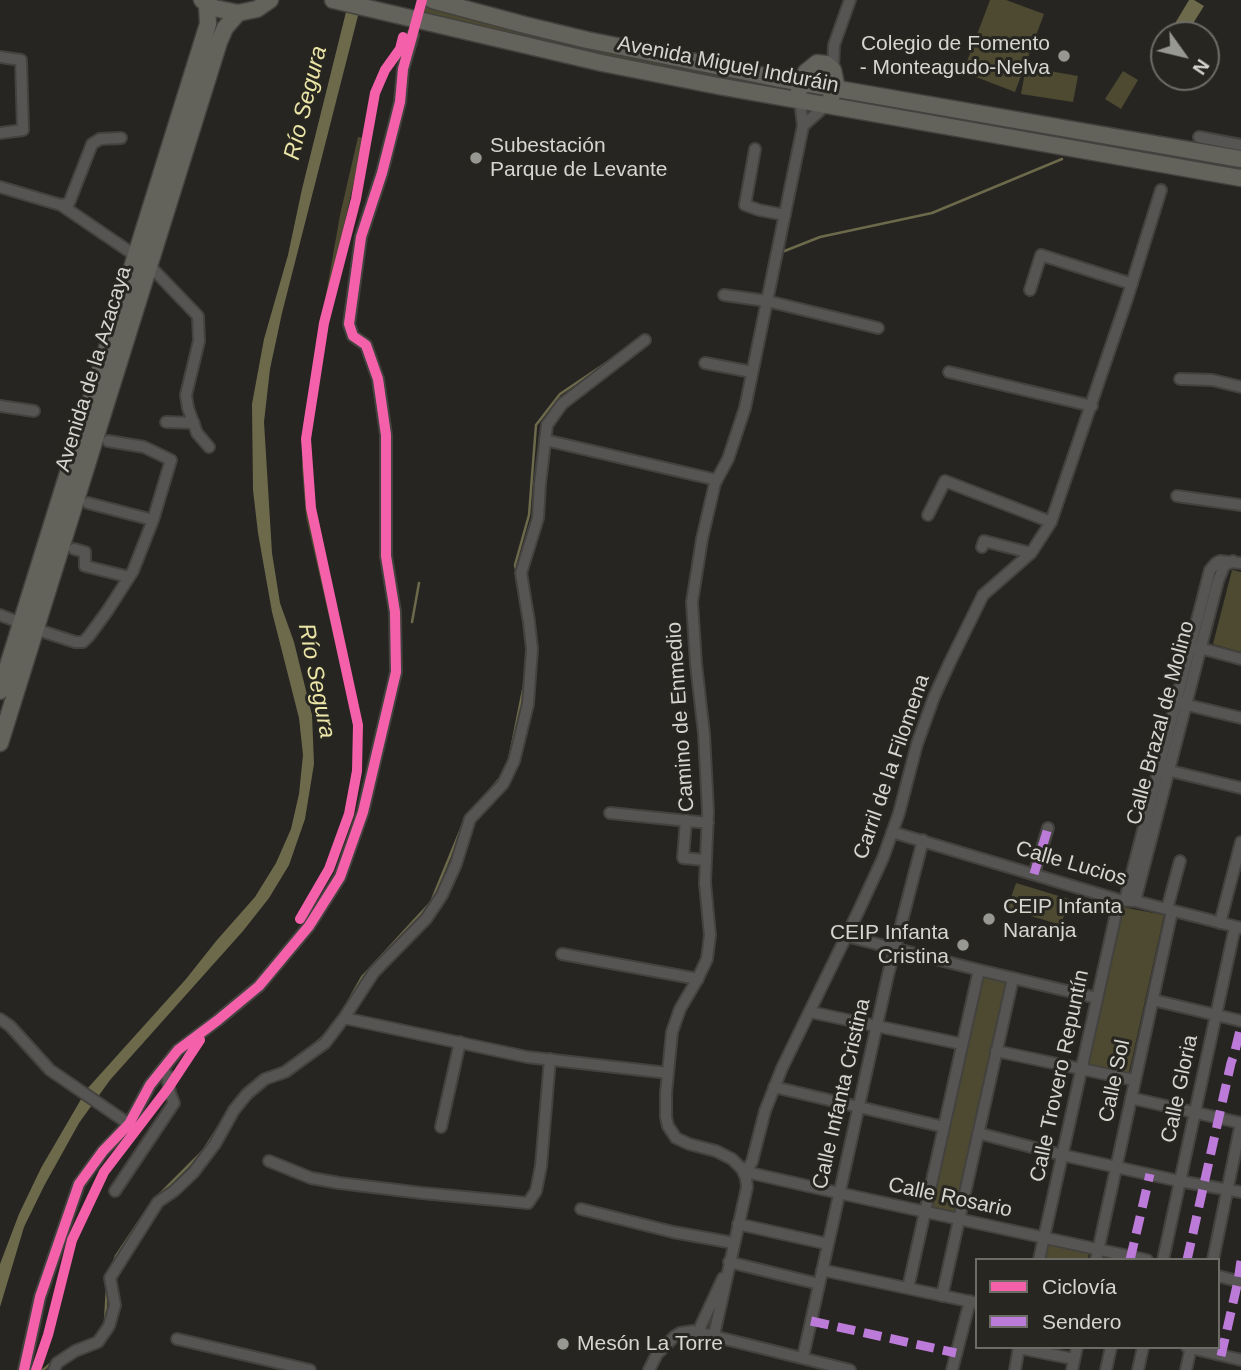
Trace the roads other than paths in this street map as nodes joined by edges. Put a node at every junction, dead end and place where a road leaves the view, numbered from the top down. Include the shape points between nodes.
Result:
1 (270, 0) edge
2 (334, 0) edge
3 (432, 0) edge
4 (850, 0) edge
5 (205, 2) edge
6 (237, 13) junction
7 (413, 35) tunnel mouth
8 (834, 46) junction
9 (0, 57) edge
10 (817, 63) junction
11 (833, 70) junction
12 (800, 83) junction
13 (835, 89) junction
14 (800, 102) junction
15 (825, 106) junction
16 (803, 126) junction
17 (0, 133) edge
18 (1199, 137) dead end
19 (121, 138) dead end
20 (1241, 145) edge
21 (755, 149) dead end
22 (1241, 159) edge
23 (1241, 178) edge
24 (0, 187) edge
25 (1161, 190) dead end
26 (61, 205) junction
27 (785, 215) junction
28 (143, 260) junction
29 (1132, 284) junction
30 (1030, 290) dead end
31 (724, 295) dead end
32 (767, 301) junction
33 (878, 328) dead end
34 (645, 340) dead end
35 (705, 363) dead end
36 (752, 372) junction
37 (949, 372) dead end
38 (1180, 379) dead end
39 (1241, 387) edge
40 (0, 406) edge
41 (1092, 406) junction
42 (34, 411) dead end
43 (166, 422) dead end
44 (194, 424) junction
45 (545, 440) junction
46 (107, 441) dead end
47 (209, 447) dead end
48 (717, 480) junction
49 (1177, 496) dead end
50 (88, 503) dead end
51 (1241, 505) edge
52 (928, 515) dead end
53 (153, 520) junction
54 (1051, 522) junction
55 (982, 547) dead end
56 (74, 549) dead end
57 (1031, 553) junction
58 (1237, 562) edge
59 (129, 577) junction
60 (0, 615) edge
61 (28, 626) junction
62 (1195, 647) junction
63 (1241, 659) edge
64 (0, 691) edge
65 (1181, 703) junction
66 (1241, 718) edge
67 (0, 743) edge
68 (1164, 769) junction
69 (1241, 789) edge
70 (610, 813) dead end
71 (686, 820) junction
72 (708, 823) junction
73 (1048, 828) dead end
74 (892, 832) junction
75 (923, 840) junction
76 (1241, 842) edge
77 (705, 860) junction
78 (1180, 861) dead end
79 (1034, 874) junction
80 (1126, 900) junction
81 (1169, 910) junction
82 (1220, 923) junction
83 (1238, 927) edge
84 (846, 936) junction
85 (895, 950) junction
86 (562, 954) dead end
87 (979, 970) junction
88 (1013, 978) junction
89 (698, 979) junction
90 (1097, 998) junction
91 (1153, 1000) junction
92 (810, 1012) junction
93 (1216, 1016) junction
94 (344, 1018) junction
95 (0, 1019) edge
96 (1241, 1021) edge
97 (876, 1026) junction
98 (460, 1042) junction
99 (962, 1044) junction
100 (996, 1051) junction
101 (550, 1059) junction
102 (163, 1069) junction
103 (1081, 1069) junction
104 (668, 1073) junction
105 (1134, 1080) junction
106 (774, 1087) junction
107 (1131, 1098) junction
108 (858, 1107) junction
109 (1196, 1113) junction
110 (1241, 1123) edge
111 (129, 1124) junction
112 (441, 1127) dead end
113 (944, 1127) junction
114 (978, 1133) junction
115 (1062, 1155) junction
116 (270, 1161) dead end
117 (1116, 1167) junction
118 (745, 1172) junction
119 (1179, 1181) junction
120 (1227, 1190) junction
121 (116, 1191) dead end
122 (1241, 1192) edge
123 (839, 1194) junction
124 (581, 1209) dead end
125 (925, 1212) junction
126 (959, 1219) junction
127 (738, 1224) junction
128 (1044, 1238) junction
129 (734, 1243) junction
130 (828, 1244) junction
131 (1097, 1254) edge
132 (1039, 1258) edge
133 (1130, 1258) edge
134 (1163, 1258) edge
135 (1213, 1258) edge
136 (729, 1262) junction
137 (822, 1270) junction
138 (1220, 1277) edge
139 (1241, 1282) edge
140 (819, 1284) junction
141 (908, 1287) junction
142 (942, 1296) junction
143 (973, 1302) edge
144 (698, 1332) junction
145 (714, 1335) junction
146 (177, 1339) dead end
147 (1019, 1349) edge
148 (1024, 1349) edge
149 (1111, 1349) edge
150 (1143, 1349) edge
151 (1190, 1349) edge
152 (1194, 1349) edge
153 (803, 1357) junction
154 (1074, 1359) edge
155 (1241, 1360) edge
156 (24, 1370) edge
157 (54, 1370) edge
158 (310, 1370) edge
159 (649, 1370) edge
160 (850, 1370) edge
161 (952, 1370) edge
162 (1014, 1370) edge
163 (1107, 1370) edge
164 (1138, 1370) edge
165 (1186, 1370) edge

1 - 6 main road via 257,9
2 - 14 main road, Avenida Miguel Induráin via 602,63
3 - 12 main road, Avenida Miguel Induráin via 601,43
4 - 8 street
5 - 6 main road
5 - 28 main road, Avenida de la Azacaya via 208,24
6 - 28 main road, Avenida de la Azacaya via 219,42
7 - 102 street via 382,173 361,237 349,324 353,336 366,345 378,379 387,435 386,556 395,612 396,672 366,799 341,877 309,926 259,986 178,1050
8 - 10 street
8 - 11 street
9 - 17 street via 21,60 23,130
10 - 11 main road
10 - 12 main road
11 - 13 main road
12 - 13 main road, Avenida Miguel Induráin
12 - 14 main road
13 - 15 main road
13 - 22 main road, Avenida Miguel Induráin
14 - 15 main road, Avenida Miguel Induráin
14 - 16 street, Camino de Enmedio
15 - 16 street
15 - 23 main road, Avenida Miguel Induráin
16 - 27 street, Camino de Enmedio
18 - 20 street
19 - 26 street via 92,144 69,203
21 - 27 street via 745,205
24 - 26 street
25 - 29 street, Carril de la Filomena
26 - 28 street
27 - 32 street, Camino de Enmedio
28 - 44 street via 198,316 199,341 186,395
28 - 61 main road, Avenida de la Azacaya
29 - 30 street via 1041,255
29 - 41 street, Carril de la Filomena
31 - 32 street
32 - 33 street
32 - 36 street, Camino de Enmedio
34 - 45 street via 562,404 547,425
35 - 36 street
36 - 48 street, Camino de Enmedio via 745,408
37 - 41 street
38 - 39 street
40 - 42 street
41 - 54 street, Carril de la Filomena
43 - 44 street
44 - 47 street
45 - 48 street
45 - 94 street via 538,518 522,573 532,649 528,704 514,761 503,784 470,819 437,903 374,972
46 - 53 street via 144,447 171,460
48 - 72 street, Camino de Enmedio via 692,602
49 - 51 street
50 - 53 street
52 - 54 street via 945,481
53 - 59 street
54 - 57 street, Carril de la Filomena
55 - 57 street via 984,541
56 - 59 street via 85,552 85,566
57 - 74 street, Carril de la Filomena via 983,595 934,697
58 - 62 street, Calle Trovero Repuntín via 1220,561 1210,570
59 - 61 street via 83,642
60 - 61 street
61 - 64 main road, Avenida de la Azacaya
61 - 67 main road, Avenida de la Azacaya
62 - 63 street
62 - 65 street, Calle Trovero Repuntín
65 - 66 street
65 - 68 street, Calle Trovero Repuntín
68 - 69 street
68 - 80 street, Calle Trovero Repuntín
70 - 71 street
71 - 72 street
71 - 77 street via 683,858
72 - 77 street, Camino de Enmedio
73 - 79 street
74 - 75 street, Calle Lucios
74 - 84 street, Carril de la Filomena
75 - 79 street, Calle Lucios
75 - 85 street, Calle Infanta Cristina
76 - 82 street
77 - 89 street, Camino de Enmedio via 710,935
78 - 81 street, Calle Sol
79 - 80 street, Calle Lucios
80 - 81 street, Calle Lucios
80 - 90 street, Calle Trovero Repuntín
81 - 82 street, Calle Lucios
81 - 91 street, Calle Sol
82 - 83 street, Calle Lucios
83 - 93 street, Calle Gloria
84 - 85 street
84 - 92 street, Carril de la Filomena
85 - 87 street
85 - 97 street, Calle Infanta Cristina
86 - 89 street
87 - 88 street
87 - 99 street
88 - 90 street
88 - 100 street
89 - 104 street, Camino de Enmedio via 675,1021
90 - 103 street, Calle Trovero Repuntín
91 - 93 street
91 - 105 street, Calle Sol
92 - 97 street
92 - 106 street, Carril de la Filomena
93 - 96 street
93 - 109 street, Calle Gloria
94 - 98 street
94 - 157 street via 307,1058 265,1079 247,1094 193,1173 158,1202 110,1278 115,1305 109,1326 98,1342 75,1351
95 - 111 street via 50,1070
97 - 99 street
97 - 108 street, Calle Infanta Cristina
98 - 101 street
98 - 112 street
99 - 113 street
100 - 103 street
100 - 114 street
101 - 104 street
101 - 116 street via 541,1166 537,1191 528,1203 339,1183 311,1178
102 - 111 street
102 - 121 street via 174,1102
103 - 105 street
103 - 115 street, Calle Trovero Repuntín
104 - 118 street, Camino de Enmedio via 666,1117 672,1133 682,1142 724,1154
105 - 107 street, Calle Sol
106 - 108 street
106 - 118 street, Carril de la Filomena
107 - 109 street
107 - 117 street, Calle Sol
108 - 113 street
108 - 123 street, Calle Infanta Cristina
109 - 110 street
109 - 119 street, Calle Gloria
110 - 120 street
111 - 156 street via 79,1184 40,1297
113 - 125 street
114 - 115 street
114 - 126 street
115 - 117 street
115 - 128 street, Calle Trovero Repuntín
117 - 119 street
117 - 131 street, Calle Sol
118 - 123 street, Calle Rosario
118 - 127 street via 747,1187
119 - 120 street
119 - 134 street, Calle Gloria
120 - 122 street
120 - 135 street
123 - 125 street, Calle Rosario
123 - 130 street, Calle Infanta Cristina
124 - 129 street
125 - 126 street, Calle Rosario
125 - 141 street
126 - 128 street, Calle Rosario
126 - 142 street
127 - 129 street
127 - 130 street
128 - 131 street, Calle Rosario
128 - 132 street, Calle Trovero Repuntín
129 - 136 street
130 - 137 street, Calle Infanta Cristina
131 - 133 street, Calle Rosario
136 - 140 street
136 - 144 street
136 - 145 street
137 - 140 street, Calle Infanta Cristina
137 - 141 street
138 - 139 street
140 - 153 street, Calle Infanta Cristina
141 - 142 street
142 - 143 street
143 - 161 street
144 - 145 street
144 - 159 street via 675,1336
145 - 153 street
146 - 158 street
147 - 162 street
148 - 154 street
149 - 163 street
150 - 164 street
151 - 165 street
152 - 155 street
153 - 160 street

